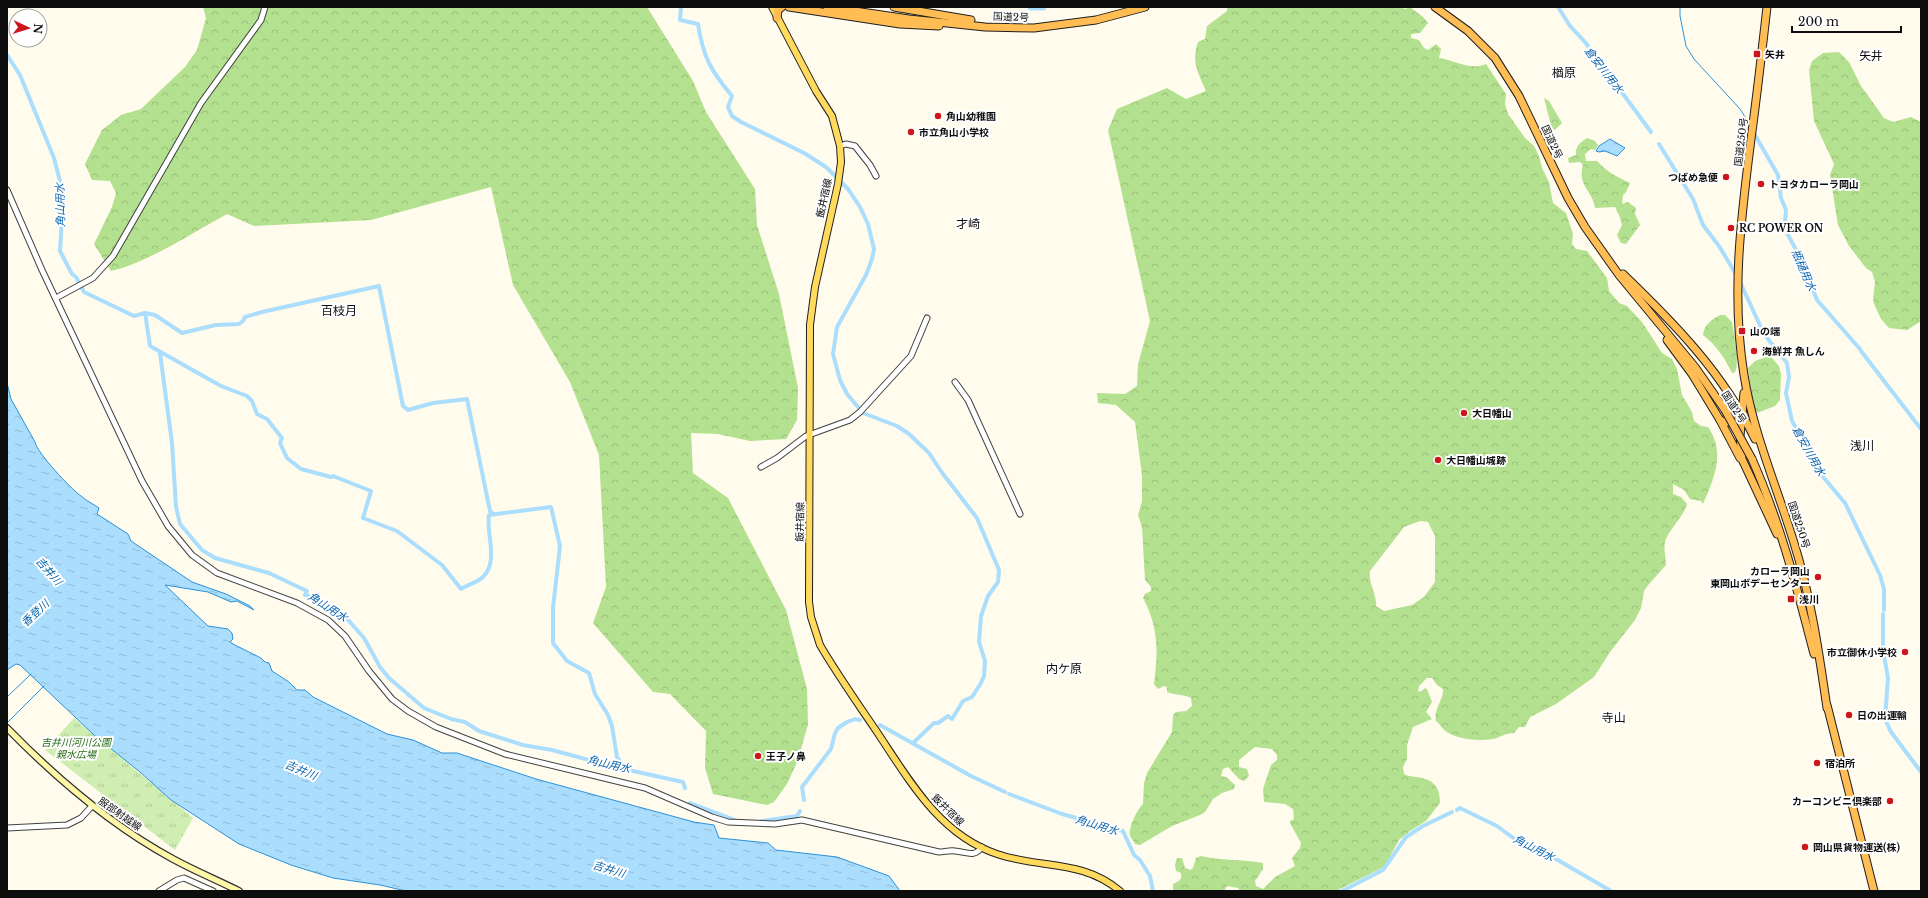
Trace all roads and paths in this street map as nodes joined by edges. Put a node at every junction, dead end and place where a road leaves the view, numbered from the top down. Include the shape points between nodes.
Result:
1 (265, 7) edge
2 (772, 7) edge
3 (782, 7) edge
4 (789, 7) edge
5 (827, 7) edge
6 (894, 7) edge
7 (1145, 7) edge
8 (1435, 7) edge
9 (1767, 7) edge
10 (777, 18) junction
11 (988, 25) junction
12 (840, 146) junction
13 (876, 176) dead end
14 (7, 190) edge
15 (1600, 250) junction
16 (56, 298) junction
17 (1637, 298) junction
18 (927, 318) dead end
19 (1716, 374) junction
20 (955, 382) dead end
21 (1746, 391) junction
22 (1743, 416) junction
23 (1720, 420) junction
24 (811, 434) junction
25 (1753, 435) junction
26 (1740, 447) junction
27 (1742, 459) junction
28 (1765, 460) junction
29 (761, 467) dead end
30 (1020, 514) dead end
31 (1820, 675) junction
32 (1827, 708) junction
33 (7, 728) edge
34 (92, 806) junction
35 (7, 828) edge
36 (982, 847) junction
37 (159, 891) edge
38 (213, 891) edge
39 (239, 891) edge
40 (1120, 891) edge
41 (1874, 891) edge

1 - 16 street via 261,20 201,103 121,244 100,272
2 - 10 main road, 飯井宿線
3 - 10 highway via 778,10
4 - 11 highway via 929,26
5 - 11 highway, 国道2号 via 909,19
6 - 11 highway
7 - 11 highway, 国道2号 via 1096,20 1034,28
8 - 15 highway, 国道2号 via 1482,44 1508,77 1568,198
9 - 21 highway, 国道250号 via 1737,268 1739,330
10 - 12 main road, 飯井宿線 via 832,116
12 - 13 street via 855,146
12 - 24 main road, 飯井宿線 via 838,184 812,305
14 - 16 street
15 - 17 highway, 国道2号
15 - 19 highway via 1665,314
16 - 36 street via 142,481 180,543 192,555 217,572 297,603 328,620 345,636 392,699 420,719 488,748 645,788 728,822 775,824 802,820 939,852 973,854
17 - 23 highway via 1692,374
17 - 31 highway, 国道2号, bridge via 1695,367 1725,410 1752,459 1780,529
18 - 24 street via 911,356 869,404 850,420
19 - 21 highway via 1735,397
19 - 22 highway
20 - 30 street via 968,400
21 - 22 highway via 1747,408
21 - 28 highway, 国道250号
22 - 23 highway via 1730,423
22 - 25 highway
22 - 26 highway
23 - 27 highway
24 - 29 street
24 - 36 main road, 飯井宿線 via 809,602 820,645 922,799 947,825
25 - 26 highway via 1746,434
25 - 28 highway
26 - 27 highway
27 - 31 highway via 1782,547
28 - 32 highway, 国道250号 via 1791,532 1808,592
31 - 32 highway, 国道2号
32 - 41 highway, 国道2号
33 - 34 main road, 服部射越線
34 - 35 street via 81,818 67,825
34 - 39 main road, 服部射越線 via 134,836 173,859
36 - 40 main road, 飯井宿線 via 997,854 1028,862 1082,869 1097,875
37 - 38 street via 184,878

